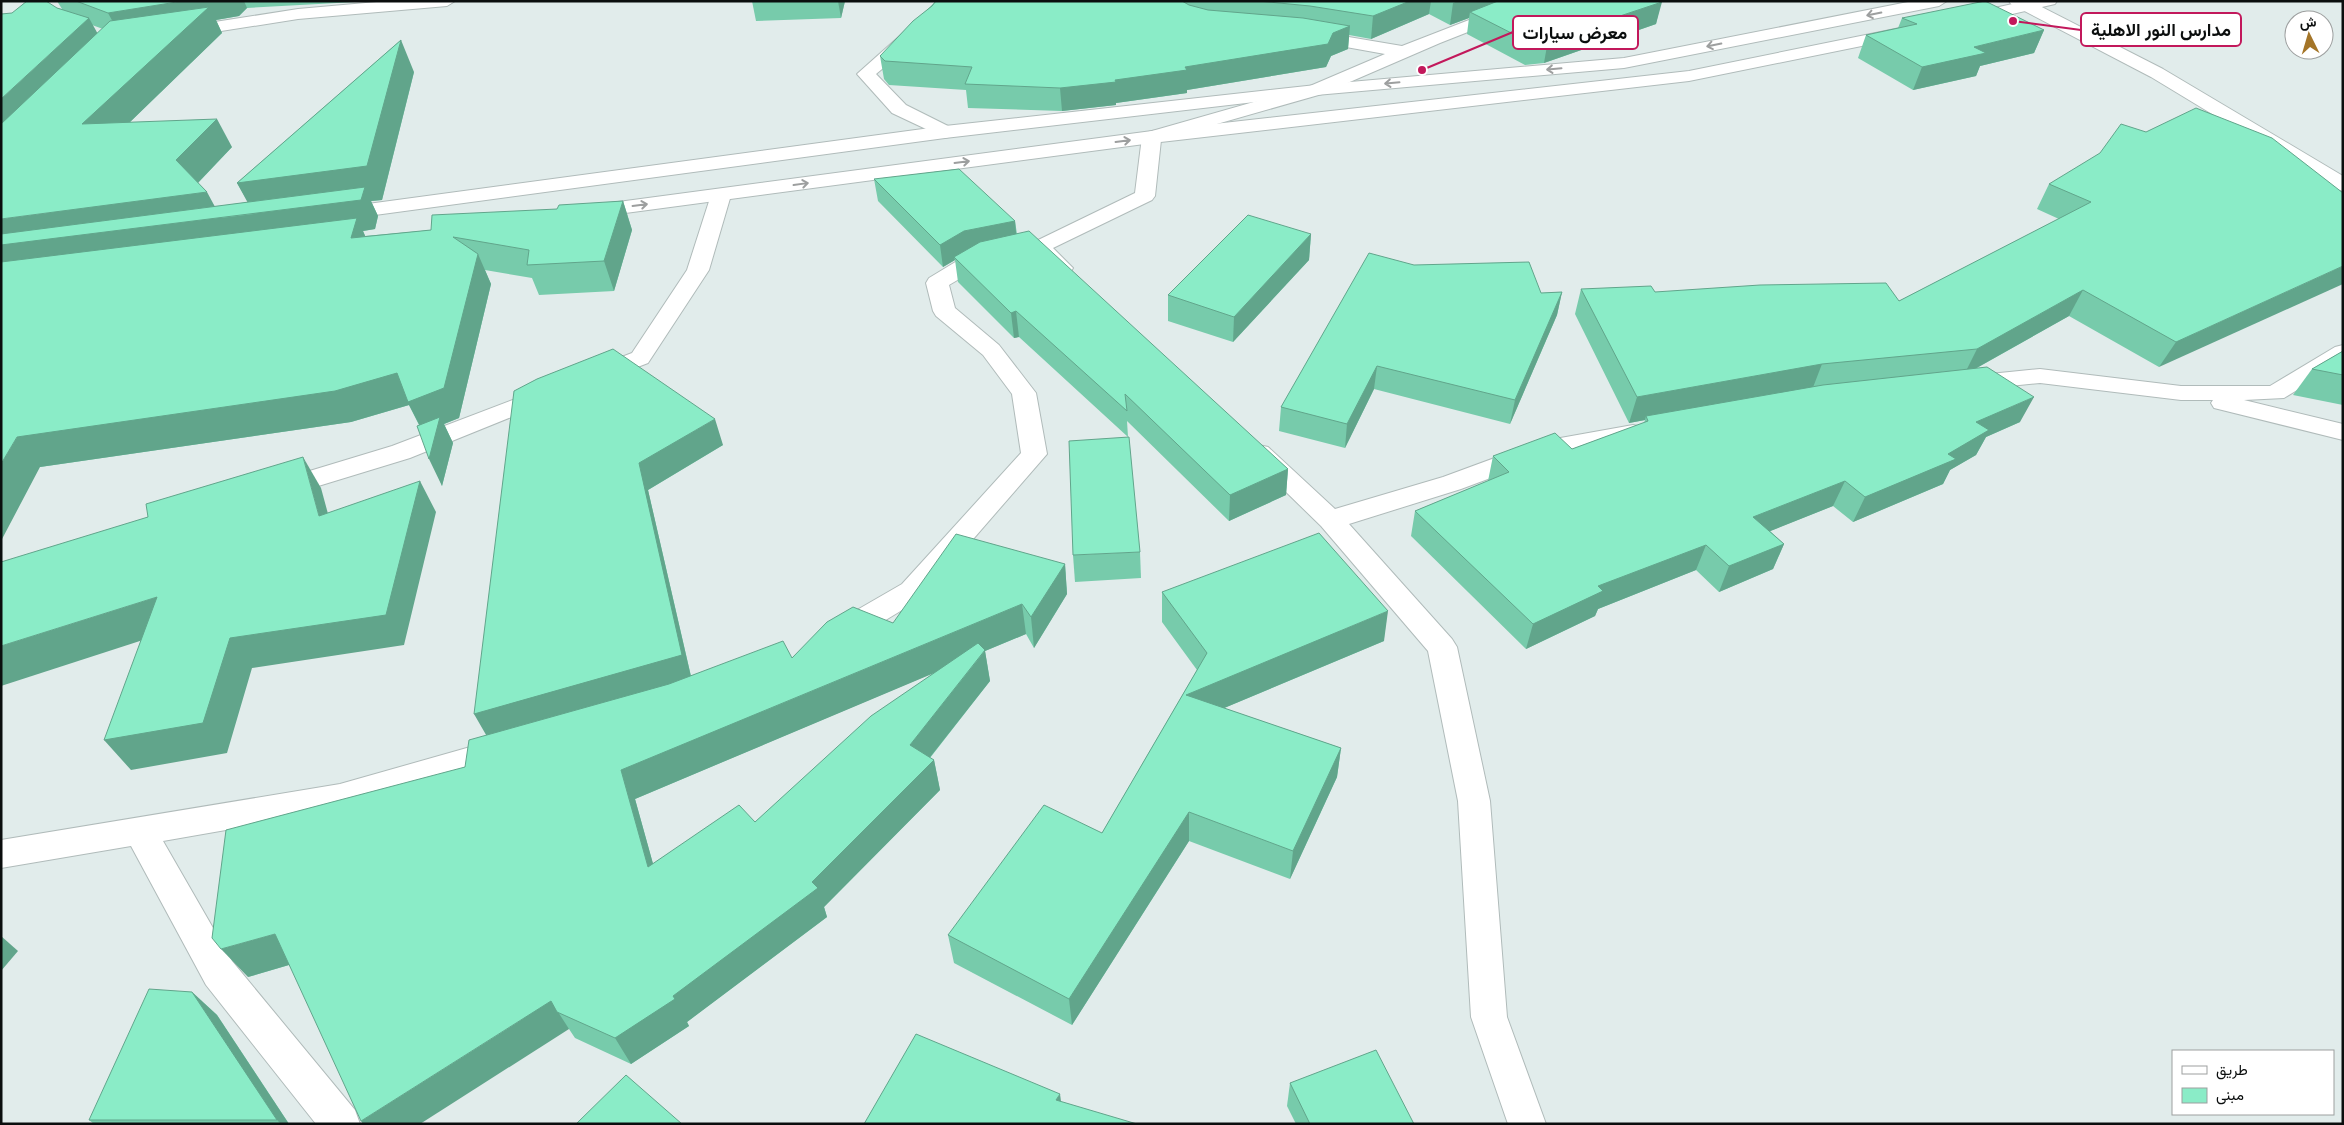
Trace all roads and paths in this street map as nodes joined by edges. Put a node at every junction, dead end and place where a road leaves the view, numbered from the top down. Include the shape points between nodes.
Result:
1 (447, 1) edge
2 (949, 1) edge
3 (1533, 1) edge
4 (1939, 1) edge
5 (2049, 1) edge
6 (2022, 4) edge
7 (1950, 22) edge
8 (1921, 28) edge
9 (1294, 33) edge
10 (166, 35) edge
11 (1404, 52) junction
12 (1316, 90) junction
13 (945, 132) junction
14 (1152, 137) junction
15 (2343, 185) edge
16 (721, 195) junction
17 (573, 214) edge
18 (317, 216) edge
19 (1024, 250) junction
20 (1082, 288) edge
21 (2343, 352) edge
22 (1951, 385) edge
23 (2181, 393) junction
24 (1658, 429) edge
25 (2343, 432) edge
26 (1242, 438) edge
27 (258, 496) edge
28 (1330, 520) junction
29 (817, 646) edge
30 (529, 744) edge
31 (140, 831) junction
32 (1, 854) edge
33 (341, 1124) edge
34 (1527, 1124) edge

1 - 10 street via 298,14
2 - 13 street via 866,74 899,109
3 - 11 street
4 -> 12 street via 1624,63
5 - 6 street
6 - 7 street
6 - 15 street via 2157,73
8 - 14 street via 1689,76
9 - 11 street
11 - 12 street
12 - 13 street
12 - 14 street
13 - 18 street
16 -> 14 street
14 - 19 street via 1144,196
17 -> 16 street
16 - 27 street via 698,270 640,358 401,452
19 - 20 street
19 - 29 street via 975,260 937,283 944,311 991,350 1024,393 1034,454 912,591
21 - 23 street via 2275,392
22 - 23 street via 2040,376
23 - 25 street
24 - 28 street via 1547,448 1452,483
26 - 28 street
28 - 34 street via 1442,647 1474,801 1490,1017
30 - 31 street via 340,797
31 - 32 street
31 - 33 street via 219,973

